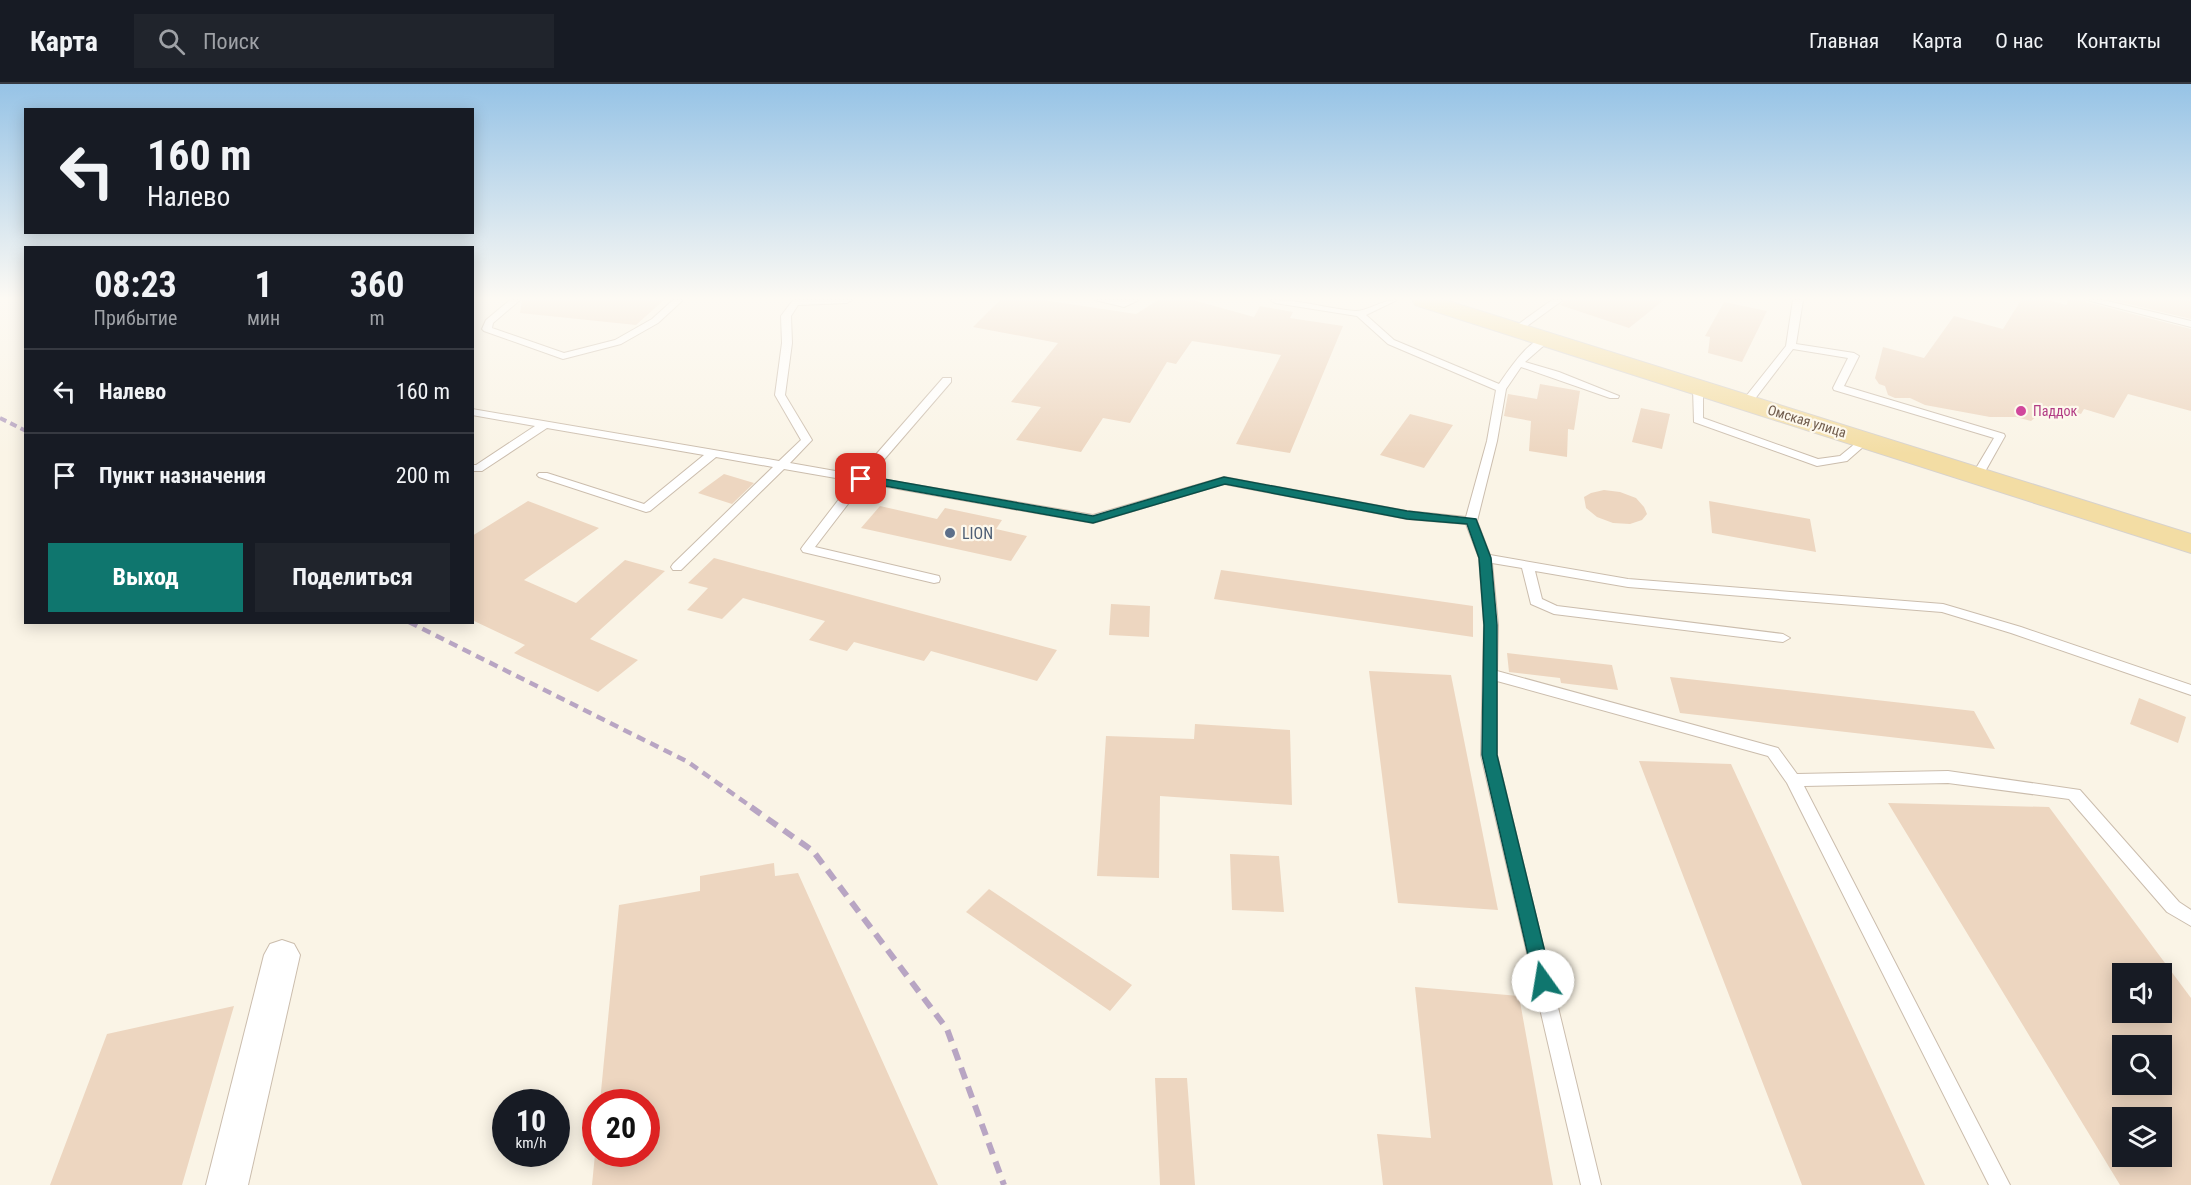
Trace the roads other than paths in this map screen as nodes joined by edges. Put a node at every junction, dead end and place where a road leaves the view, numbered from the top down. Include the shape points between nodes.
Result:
1 (550, 351) edge
2 (581, 351) edge
3 (786, 351) edge
4 (1412, 351) edge
5 (1532, 351) edge
6 (1584, 351) edge
7 (1787, 351) edge
8 (1825, 351) edge
9 (1518, 363) junction
10 (947, 380) dead end
11 (1698, 388) junction
12 (1501, 389) junction
13 (1614, 396) dead end
14 (1747, 402) junction
15 (474, 412) edge
16 (546, 424) junction
17 (1866, 440) junction
18 (714, 453) junction
19 (783, 466) junction
20 (474, 469) edge
21 (543, 475) dead end
22 (1978, 475) junction
23 (861, 479) junction
24 (1472, 521) junction
25 (2191, 544) edge
26 (1485, 558) junction
27 (1528, 566) junction
28 (677, 567) dead end
29 (934, 579) dead end
30 (1783, 638) dead end
31 (1490, 674) junction
32 (2191, 690) edge
33 (1793, 780) junction
34 (2191, 919) edge
35 (282, 955) dead end
36 (227, 1185) edge
37 (1591, 1185) edge
38 (2000, 1185) edge

1 - 2 lane via 563,356
3 - 19 lane via 780,395 807,440
4 - 12 lane
5 - 9 lane
6 - 11 main road, Омская улица
7 - 14 lane
8 - 22 lane via 1854,356 1838,388 2000,436
9 - 12 lane
9 - 13 lane
10 - 23 lane
11 - 14 main road, Омская улица
11 - 17 lane via 1698,420 1817,463 1843,459
12 - 24 lane
14 - 17 main road, Омская улица
15 - 16 lane
16 - 18 lane
16 - 20 lane via 478,470
17 - 22 main road, Омская улица
18 - 19 lane
18 - 21 lane via 646,508
19 - 23 lane
19 - 28 lane
22 - 25 main road, Омская улица
23 - 24 lane via 1093,519 1224,480 1407,515
23 - 29 lane via 807,549
24 - 26 lane
26 - 27 lane
26 - 31 lane via 1491,625
27 - 30 lane via 1536,601 1554,610
27 - 32 lane via 1628,583 1943,608
31 - 33 lane via 1773,752
31 - 37 lane via 1489,755
33 - 34 lane via 1948,777 2074,794 2173,907
33 - 38 lane
35 - 36 street

